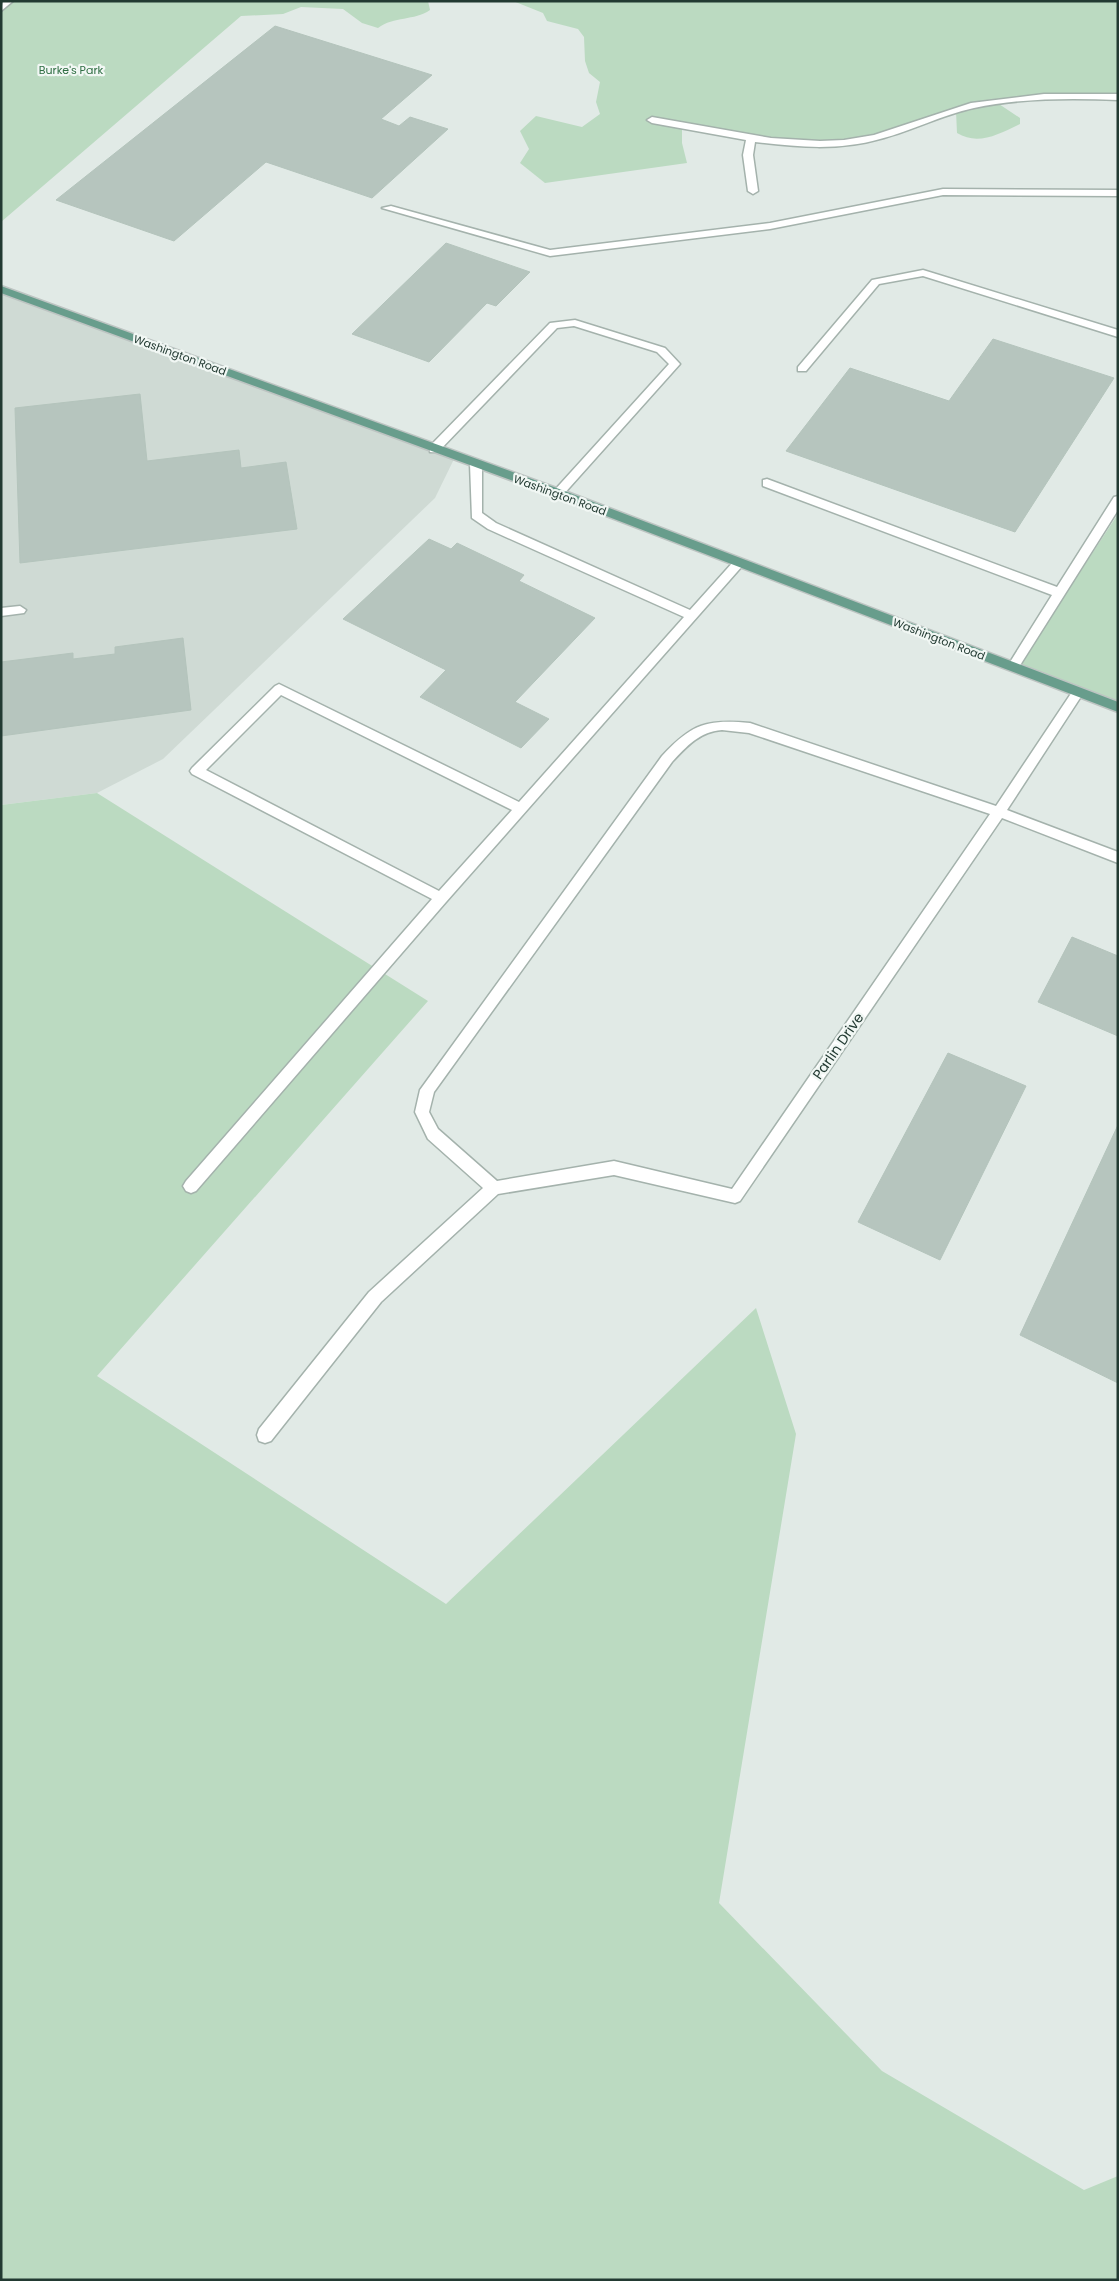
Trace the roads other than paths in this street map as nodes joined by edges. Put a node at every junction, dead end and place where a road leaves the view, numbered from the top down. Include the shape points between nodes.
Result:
1 (9, 1) edge
2 (1, 8) edge
3 (1118, 97) edge
4 (652, 120) dead end
5 (751, 136) junction
6 (753, 191) dead end
7 (1118, 193) edge
8 (387, 208) dead end
9 (1, 289) edge
10 (1118, 334) edge
11 (802, 369) dead end
12 (434, 449) junction
13 (476, 464) junction
14 (766, 483) dead end
15 (558, 494) junction
16 (1118, 500) edge
17 (738, 564) junction
18 (1060, 593) junction
19 (20, 610) dead end
20 (1, 612) edge
21 (692, 616) junction
22 (1013, 667) junction
23 (1078, 692) junction
24 (1118, 707) edge
25 (520, 808) junction
26 (999, 812) junction
27 (1118, 858) edge
28 (441, 898) junction
29 (191, 1186) dead end
30 (494, 1188) junction
31 (265, 1435) dead end

1 - 2 street
3 - 5 street via 1048,96 971,106 873,139 843,144 778,141
4 - 5 street
5 - 6 street via 748,155
7 - 8 street via 943,192 770,226 550,253
9 - 12 main road, Washington Road
10 - 11 street via 923,273 876,282
12 - 13 main road, Washington Road
12 - 15 street via 554,325 575,323 662,350 674,364
13 - 15 main road, Washington Road
13 - 21 street via 476,515 492,526
14 - 18 street
15 - 17 main road, Washington Road
16 - 18 street
17 - 21 street
17 - 22 main road, Washington Road
18 - 22 street
19 - 20 street
21 - 25 street
22 - 23 main road, Washington Road
23 - 24 main road, Washington Road
23 - 26 street, Parlin Drive
25 - 28 street
25 - 28 street via 279,690 197,771
26 - 27 street
26 - 30 street, Parlin Drive via 735,1196 614,1168
26 - 30 street via 750,728 722,725 699,728 667,759 427,1090 422,1112 433,1134
28 - 29 street
30 - 31 street via 375,1297

